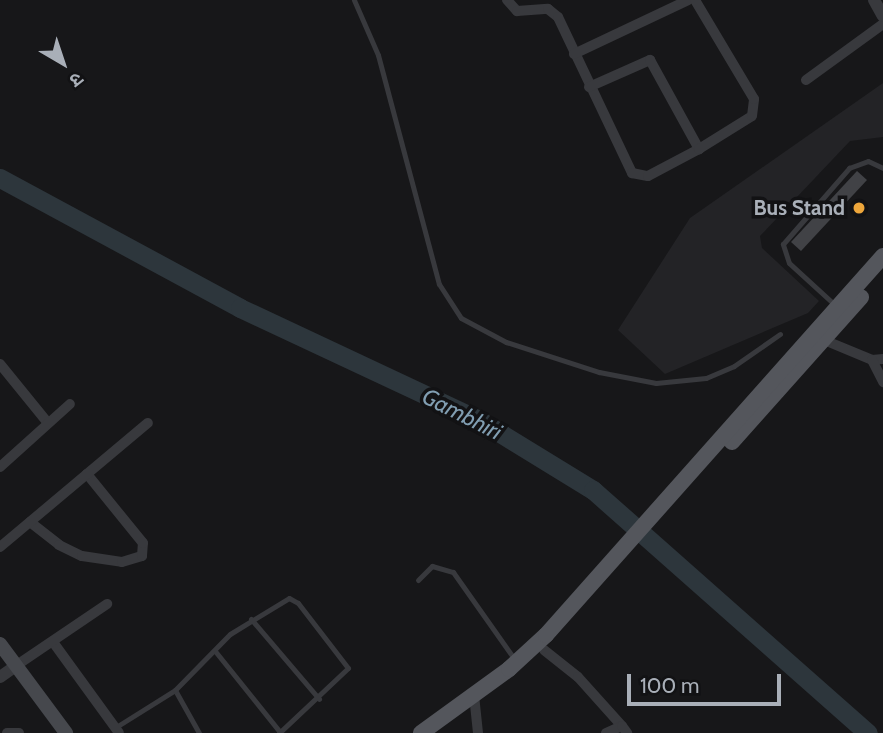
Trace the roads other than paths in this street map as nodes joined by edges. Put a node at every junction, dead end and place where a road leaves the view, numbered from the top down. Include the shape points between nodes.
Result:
1 (354, 0) edge
2 (507, 0) edge
3 (688, 0) edge
4 (695, 0) edge
5 (874, 0) edge
6 (883, 16) edge
7 (883, 24) edge
8 (574, 54) junction
9 (806, 80) dead end
10 (589, 88) junction
11 (699, 149) junction
12 (883, 168) edge
13 (883, 256) edge
14 (883, 271) edge
15 (841, 311) junction
16 (780, 334) dead end
17 (824, 340) junction
18 (804, 354) junction
19 (877, 360) edge
20 (0, 364) edge
21 (883, 382) edge
22 (71, 404) dead end
23 (48, 423) junction
24 (148, 423) dead end
25 (0, 467) edge
26 (87, 474) junction
27 (30, 522) junction
28 (0, 547) edge
29 (418, 580) dead end
30 (107, 604) dead end
31 (251, 619) junction
32 (53, 642) junction
33 (0, 644) edge
34 (544, 650) junction
35 (215, 651) junction
36 (18, 665) junction
37 (513, 666) junction
38 (0, 677) edge
39 (175, 690) junction
40 (474, 695) junction
41 (318, 699) junction
42 (625, 729) edge
43 (117, 730) edge
44 (7, 733) edge
45 (19, 733) edge
46 (66, 733) edge
47 (199, 733) edge
48 (279, 733) edge
49 (421, 733) edge
50 (478, 733) edge
51 (606, 733) edge

1 - 16 lane via 378,55 439,284 461,318 506,342 599,372 656,383 706,378 755,353
2 - 8 street via 523,13 540,9 554,13
3 - 8 street
4 - 11 street via 756,105 752,116
5 - 6 street
7 - 9 street
8 - 10 street
10 - 11 street via 650,60
10 - 11 street via 632,173 648,176
12 - 15 lane via 868,161 849,168 783,244 789,263
13 - 15 main road
14 - 15 main road
15 - 17 main road
15 - 18 main road
17 - 18 main road
17 - 19 street
18 - 34 main road
18 - 37 main road
19 - 21 street
20 - 23 street
22 - 23 street
23 - 25 street
24 - 26 street
26 - 27 street
26 - 27 street via 143,542 142,556 122,562 82,556
27 - 28 street
29 - 37 lane via 432,566 453,572
30 - 32 street
31 - 35 lane
31 - 41 lane
31 - 41 lane via 289,598 298,603 348,668
32 - 36 street
32 - 43 street
33 - 36 main road
34 - 37 main road via 521,667
34 - 42 street via 578,677
35 - 39 lane
35 - 48 lane
36 - 38 street
36 - 46 main road
37 - 40 main road
39 - 43 lane
39 - 47 lane
40 - 49 main road
40 - 50 street
41 - 48 lane
42 - 51 street
44 - 45 street

